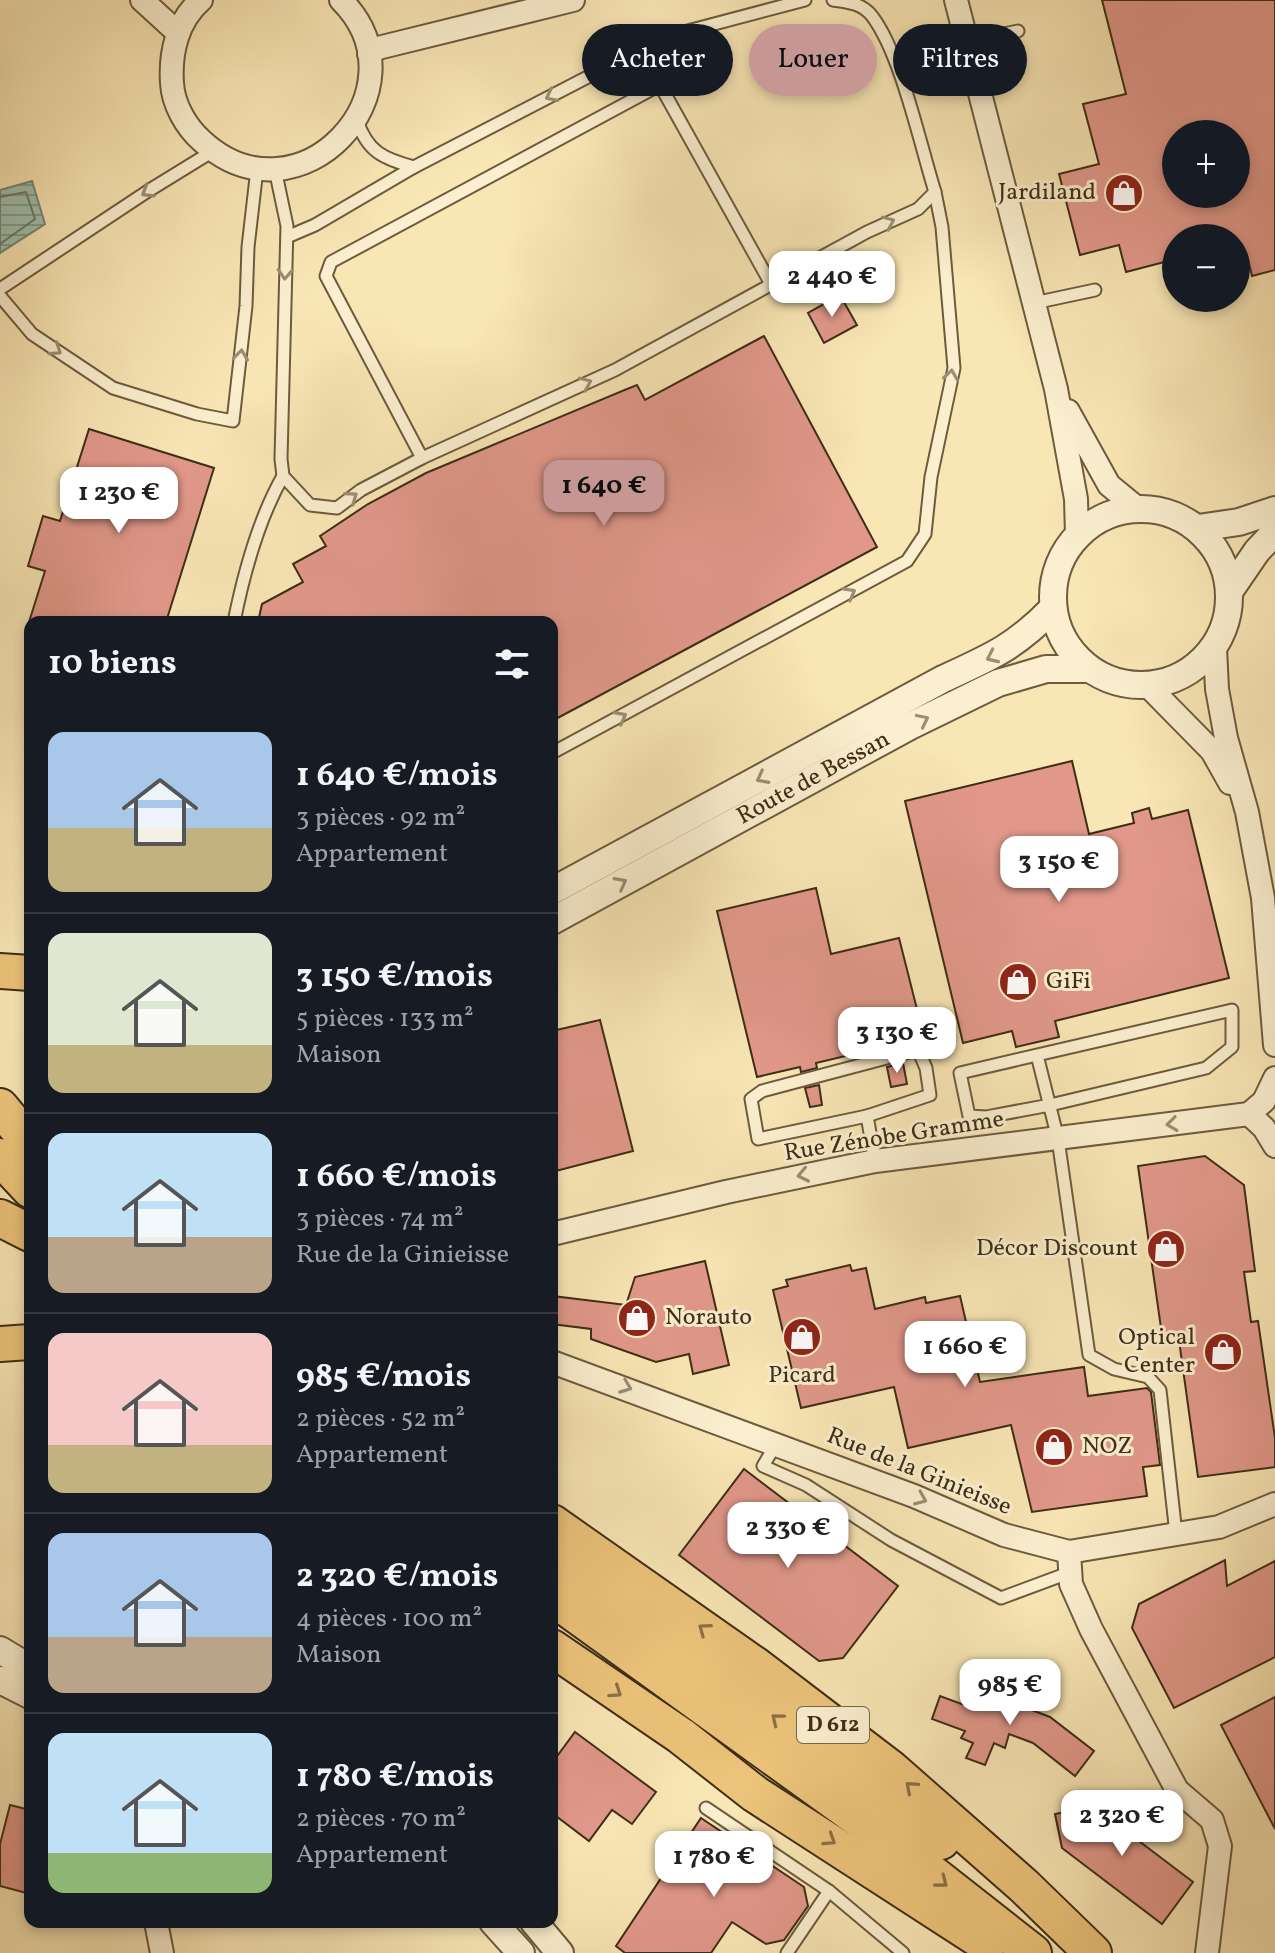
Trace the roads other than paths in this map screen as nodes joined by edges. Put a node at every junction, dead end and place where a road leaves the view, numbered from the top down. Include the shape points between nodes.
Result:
1 (142, 0) edge
2 (201, 0) edge
3 (341, 0) edge
4 (573, 0) edge
5 (805, 0) edge
6 (833, 0) edge
7 (956, 0) edge
8 (714, 24) edge
9 (962, 24) edge
10 (178, 33) junction
11 (369, 54) junction
12 (582, 80) edge
13 (640, 96) edge
14 (666, 96) edge
15 (981, 96) edge
16 (357, 120) junction
17 (213, 151) junction
18 (414, 167) junction
19 (266, 169) junction
20 (935, 192) junction
21 (287, 237) junction
22 (771, 284) junction
23 (0, 289) edge
24 (1095, 290) dead end
25 (0, 296) edge
26 (1034, 303) junction
27 (1056, 389) junction
28 (422, 458) junction
29 (283, 476) junction
30 (1137, 508) junction
31 (1275, 510) edge
32 (1198, 528) junction
33 (1275, 532) edge
34 (1077, 535) junction
35 (1231, 589) junction
36 (1052, 609) junction
37 (235, 616) edge
38 (1215, 648) junction
39 (1088, 669) junction
40 (1148, 686) junction
41 (558, 750) edge
42 (1247, 812) junction
43 (558, 888) edge
44 (558, 918) edge
45 (0, 971) edge
46 (24, 973) edge
47 (1275, 1045) edge
48 (1037, 1055) junction
49 (1275, 1078) edge
50 (1050, 1105) junction
51 (0, 1107) edge
52 (1249, 1114) junction
53 (867, 1116) junction
54 (24, 1136) edge
55 (1058, 1139) junction
56 (1275, 1146) edge
57 (0, 1157) edge
58 (875, 1161) junction
59 (24, 1183) edge
60 (0, 1218) edge
61 (24, 1230) edge
62 (558, 1233) edge
63 (24, 1342) edge
64 (0, 1344) edge
65 (558, 1364) edge
66 (776, 1444) junction
67 (1275, 1504) edge
68 (558, 1527) edge
69 (1176, 1534) junction
70 (1070, 1562) junction
71 (558, 1565) edge
72 (558, 1602) edge
73 (558, 1652) edge
74 (0, 1680) edge
75 (24, 1692) edge
76 (706, 1808) dead end
77 (829, 1891) junction
78 (157, 1928) edge
79 (498, 1928) edge
80 (539, 1928) edge
81 (162, 1953) edge
82 (521, 1953) edge
83 (560, 1953) edge
84 (787, 1953) edge
85 (903, 1953) edge
86 (1001, 1953) edge
87 (1033, 1953) edge
88 (1084, 1953) edge
89 (1093, 1953) edge
90 (1207, 1953) edge

1 - 10 street
2 - 10 street
3 - 11 street via 362,30
4 - 11 street
5 - 8 lane
6 - 20 lane via 854,3 871,14 894,60
7 - 9 street
10 - 17 street via 172,87 194,134
11 - 16 street via 369,88
12 -> 18 lane
13 - 28 lane via 331,262 326,276
14 - 22 lane
15 - 26 street
16 - 18 lane via 365,142 386,160
16 - 19 street via 335,146 307,162
17 - 19 street
17 -> 23 lane
18 - 21 lane
19 - 21 lane via 281,189
25 -> 19 lane via 32,334 113,388 233,421 248,247
22 -> 20 lane via 918,209
41 -> 20 lane via 907,561 925,534 954,368
21 -> 29 lane
28 -> 22 lane via 615,370
24 - 26 lane
26 - 27 street
27 - 30 street via 1109,485
27 - 34 street via 1076,499
29 -> 28 lane via 310,505 337,508
29 - 37 lane via 269,501
30 - 32 street via 1168,512
30 - 34 street via 1103,516
31 - 32 street
32 - 35 street via 1218,550
33 - 35 street
34 - 36 street via 1056,568
35 - 38 street via 1226,625
36 - 39 street via 1060,635
36 -> 43 street, Route de Bessan via 1004,651
38 - 40 street via 1183,676
38 - 42 street via 1226,738
39 - 40 street via 1111,681
44 -> 39 street, Route de Bessan via 998,683 1046,669
40 - 42 street via 1212,751
42 - 47 street via 1263,898
45 - 46 main road
48 - 50 lane
48 - 50 lane via 960,1073 969,1116
48 - 50 lane via 1232,1010 1232,1047 1206,1068
49 - 52 street via 1264,1101
50 - 55 lane
51 - 54 highway
52 -> 55 street, Rue Zénobe Gramme
52 - 56 street
53 - 53 lane via 930,1095 920,1054 913,1051 806,1078 751,1099 758,1139
53 - 58 lane
55 - 58 street, Rue Zénobe Gramme
55 - 69 lane via 1089,1355 1114,1369 1148,1377 1160,1390
57 - 59 highway
58 -> 62 street, Rue Zénobe Gramme
60 - 61 highway
63 - 64 main road
65 -> 66 street, Rue de la Ginieisse
66 -> 70 street, Rue de la Ginieisse
66 - 70 lane via 763,1466 806,1485 891,1540 1001,1598
67 - 69 street, Rue de la Ginieisse via 1219,1527
89 -> 68 highway, D 612 via 891,1769
69 - 70 street, Rue de la Ginieisse
70 - 90 street via 1071,1584 1091,1629 1177,1790 1212,1820 1220,1846
88 -> 71 highway, D 612 via 745,1693
72 -> 87 highway, D 612 via 898,1847
73 -> 86 highway via 755,1794
74 - 75 street
76 - 77 lane
77 - 84 lane
77 - 85 lane
78 - 81 street
79 - 82 street
80 - 83 street

